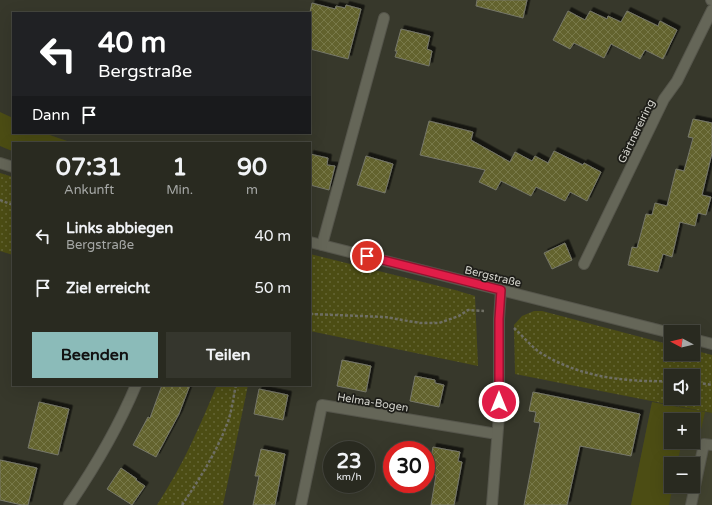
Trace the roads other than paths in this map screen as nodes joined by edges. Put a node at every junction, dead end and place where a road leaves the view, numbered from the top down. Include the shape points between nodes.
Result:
1 (712, 10) edge
2 (384, 18) dead end
3 (0, 163) edge
4 (12, 167) edge
5 (311, 242) edge
6 (322, 245) junction
7 (584, 264) dead end
8 (501, 290) junction
9 (664, 331) edge
10 (700, 341) edge
11 (712, 344) edge
12 (136, 386) edge
13 (497, 434) junction
14 (712, 445) edge
15 (68, 505) edge
16 (301, 505) edge
17 (492, 505) edge
18 (691, 505) edge

1 - 7 street, Gärtnereiring via 677,81 664,99
2 - 6 street
3 - 4 street
5 - 6 street, Bergstraße
6 - 8 street, Bergstraße
8 - 9 street, Bergstraße
8 - 13 street
10 - 11 street
12 - 15 street via 113,435
13 - 16 street, Helma-Bogen via 322,405
13 - 17 street
14 - 18 street via 704,444

